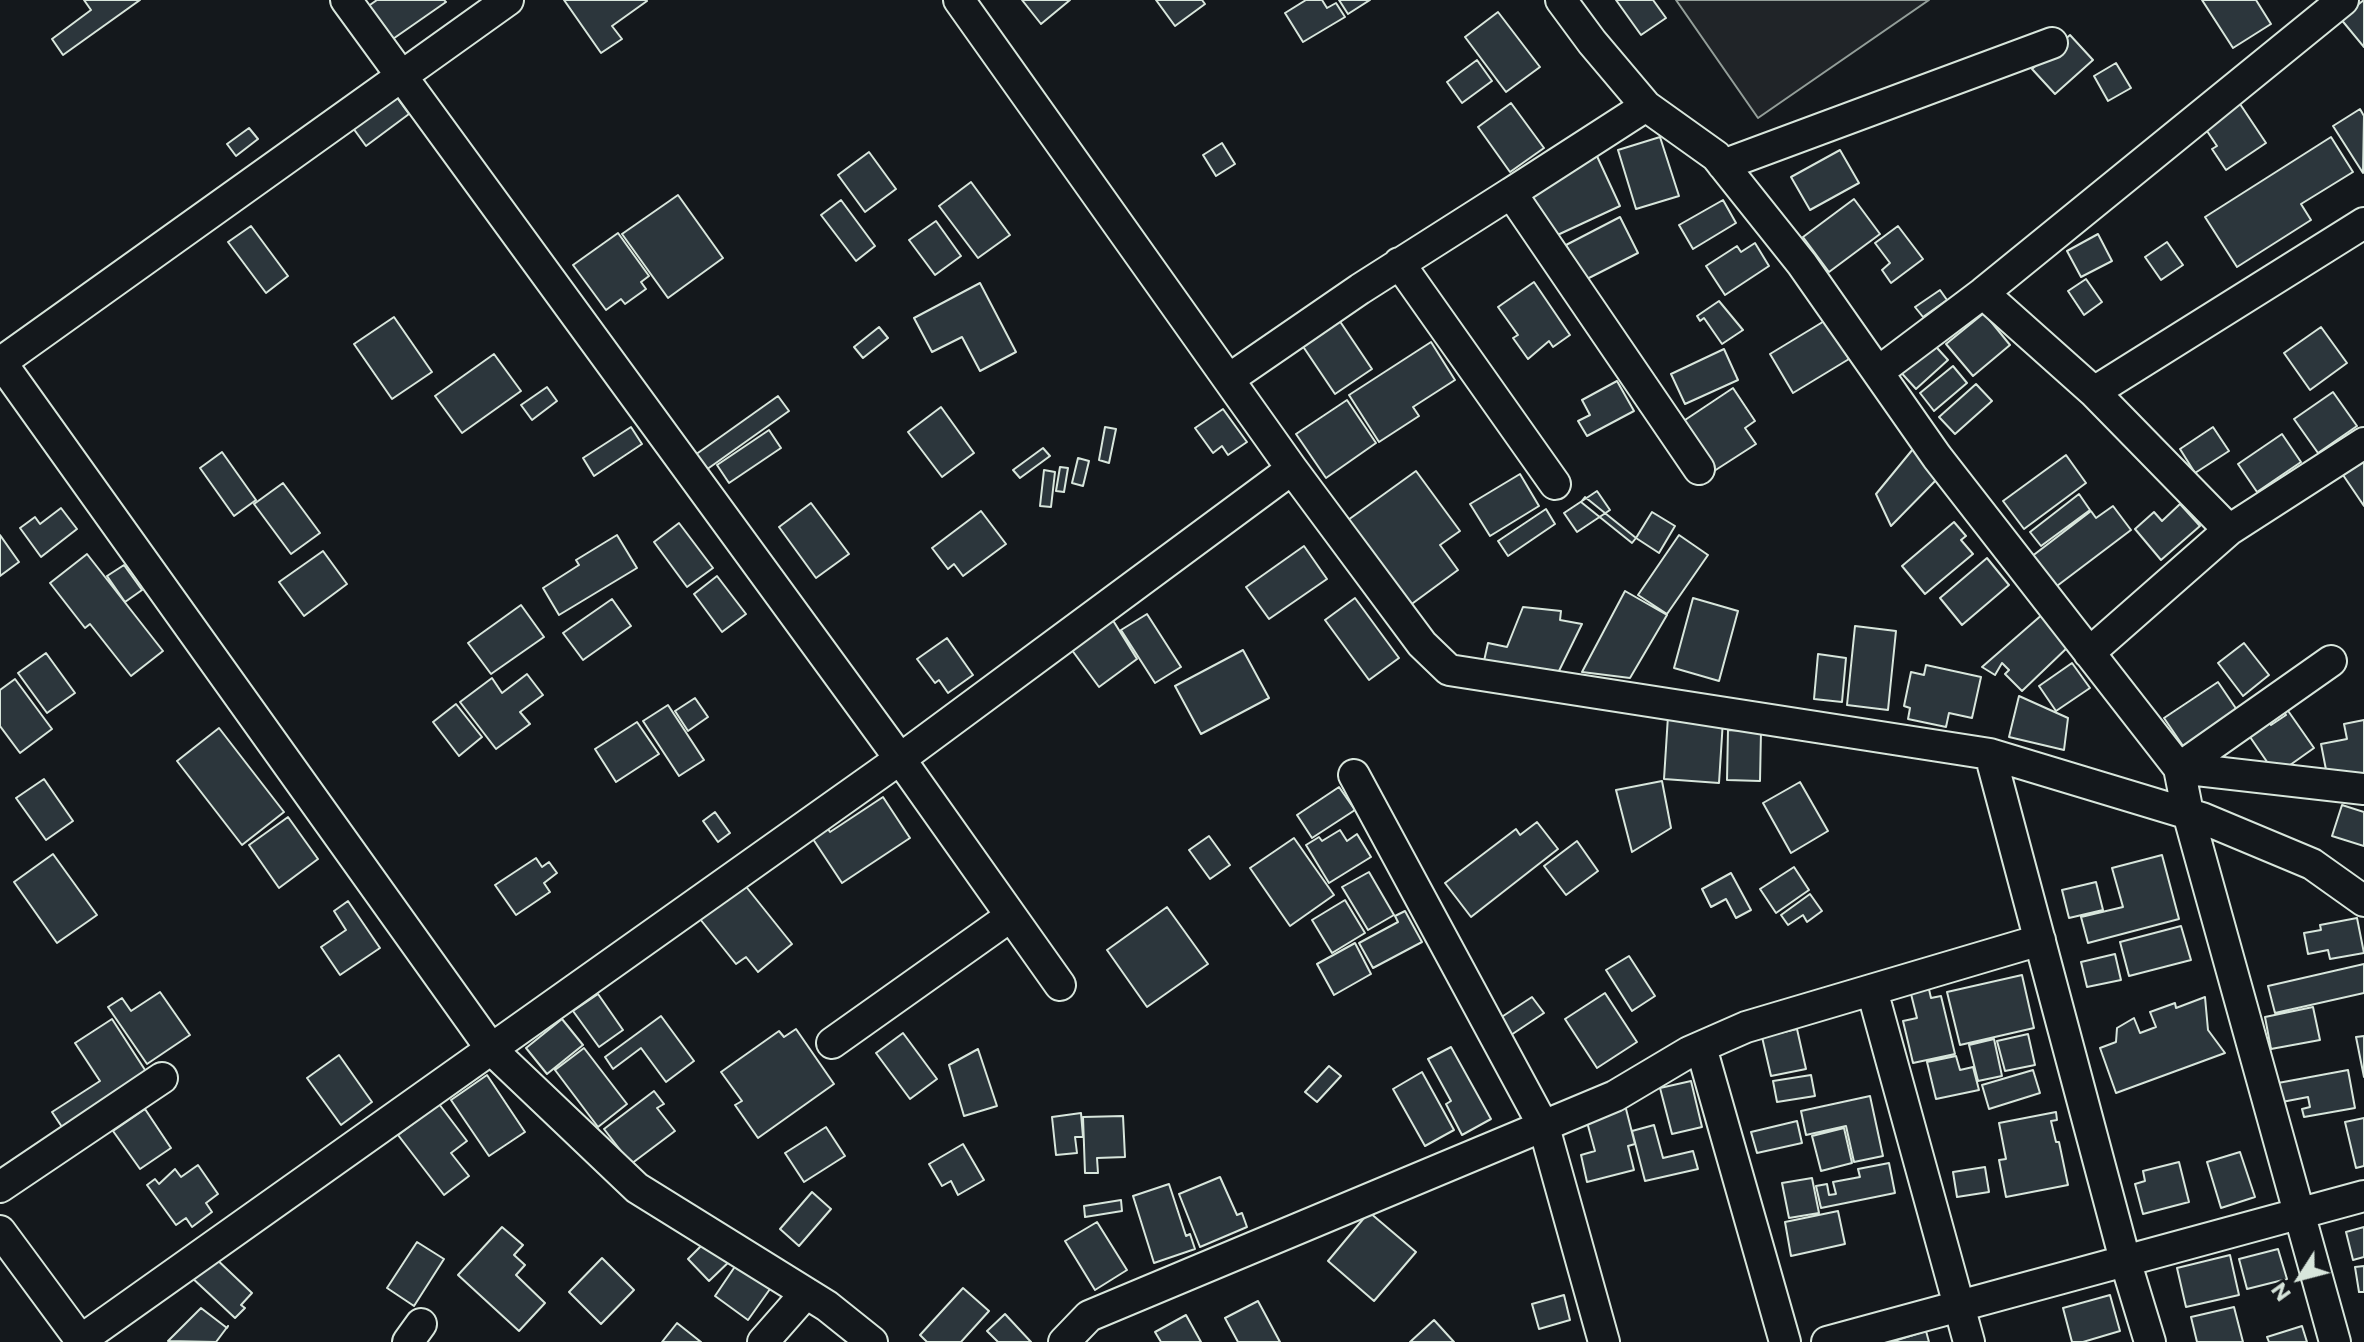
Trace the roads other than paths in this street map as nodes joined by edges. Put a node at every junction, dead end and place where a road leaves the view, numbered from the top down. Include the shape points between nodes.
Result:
1 (346, 0) edge
2 (508, 0) edge
3 (959, 0) edge
4 (1561, 0) edge
5 (2343, 0) edge
6 (2052, 43) dead end
7 (400, 77) junction
8 (1646, 106) junction
9 (1723, 165) junction
10 (1511, 193) junction
11 (2364, 223) edge
12 (1399, 263) junction
13 (1983, 293) junction
14 (0, 362) edge
15 (1878, 372) junction
16 (1229, 379) junction
17 (2094, 392) junction
18 (2364, 443) edge
19 (1292, 469) junction
20 (1699, 469) dead end
21 (1555, 484) dead end
22 (2229, 530) junction
23 (2089, 653) junction
24 (2331, 661) dead end
25 (1990, 754) junction
26 (900, 759) junction
27 (2179, 768) junction
28 (1354, 775) dead end
29 (2364, 789) edge
30 (2188, 813) junction
31 (2364, 901) edge
32 (1011, 916) junction
33 (2040, 940) junction
34 (1060, 985) dead end
35 (1872, 990) junction
36 (832, 1043) dead end
37 (1701, 1047) junction
38 (492, 1050) junction
39 (162, 1078) dead end
40 (1544, 1127) junction
41 (0, 1187) edge
42 (2364, 1196) edge
43 (2298, 1215) junction
44 (0, 1231) edge
45 (2125, 1260) junction
46 (806, 1293) junction
47 (1959, 1306) junction
48 (82, 1341) edge
49 (763, 1342) edge
50 (872, 1342) edge
51 (1064, 1342) edge
52 (1604, 1342) edge
53 (1785, 1342) edge
54 (1827, 1342) edge
55 (1969, 1342) edge
56 (2150, 1342) edge
57 (2335, 1342) edge

1 - 7 street
2 - 7 street
3 - 16 street
4 - 8 street
5 - 13 street
6 - 9 street
7 - 14 street
7 - 26 street
8 - 9 street
8 - 10 street
9 - 15 street
10 - 12 street
10 - 20 street
11 - 17 street
12 - 16 street
12 - 21 street
13 - 15 street
13 - 17 street
14 - 38 street
15 - 23 street
16 - 19 street
17 - 22 street
18 - 22 street
19 - 25 street via 1422,644 1449,670
19 - 26 street
22 - 23 street
23 - 27 street
24 - 27 street
25 - 30 street
25 - 33 street
26 - 32 street
26 - 38 street
27 - 29 street
27 - 30 street
28 - 40 street
30 - 31 street via 2312,864
30 - 43 street
32 - 34 street
32 - 36 street
33 - 35 street
33 - 45 street
35 - 37 street via 1746,1027
35 - 47 street
37 - 40 street via 1615,1096
37 - 53 street
38 - 46 street via 637,1188
38 - 48 street
39 - 41 street
40 - 51 street via 1089,1316
40 - 52 street
42 - 43 street
43 - 45 street
43 - 57 street
44 - 48 street
45 - 47 street
45 - 56 street
46 - 49 street
46 - 50 street
47 - 54 street
47 - 55 street

